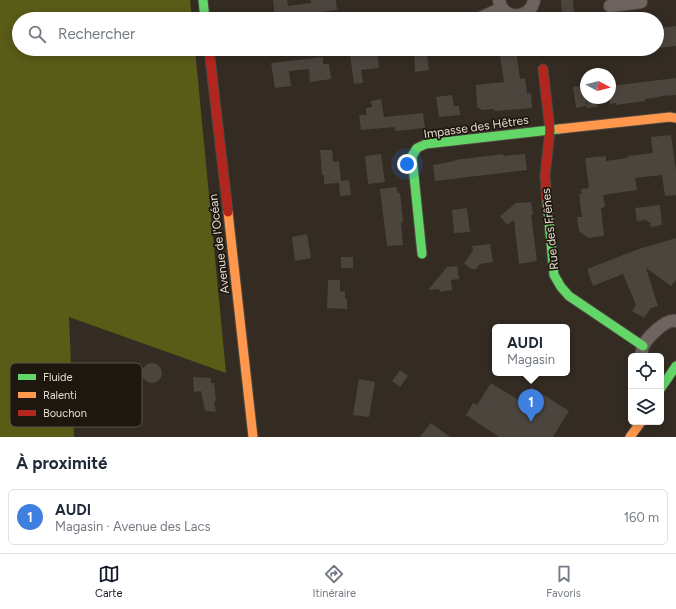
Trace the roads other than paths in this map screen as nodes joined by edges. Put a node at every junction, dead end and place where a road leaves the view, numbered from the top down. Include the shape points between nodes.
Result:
1 (203, 0) edge
2 (534, 0) edge
3 (625, 2) edge
4 (641, 2) dead end
5 (501, 4) edge
6 (610, 6) dead end
7 (204, 12) edge
8 (489, 12) edge
9 (507, 12) edge
10 (528, 12) edge
11 (210, 56) edge
12 (543, 69) dead end
13 (676, 118) edge
14 (550, 130) junction
15 (422, 254) dead end
16 (676, 321) edge
17 (642, 351) edge
18 (676, 366) edge
19 (664, 384) edge
20 (639, 425) edge
21 (253, 437) edge
22 (630, 437) edge

1 - 7 street
2 - 10 street
3 - 4 street
3 - 6 street
5 - 8 street
5 - 9 street
11 - 21 street, Avenue de l'Océan
12 - 14 street, Rue des Frênes
13 - 14 street
14 - 15 street, Impasse des Hêtres via 426,144 417,148 412,156
14 - 17 street, Rue des Frênes via 545,176 554,275 569,296
16 - 17 street, Rue des Frênes via 672,320 662,325
18 - 19 street
20 - 22 street

